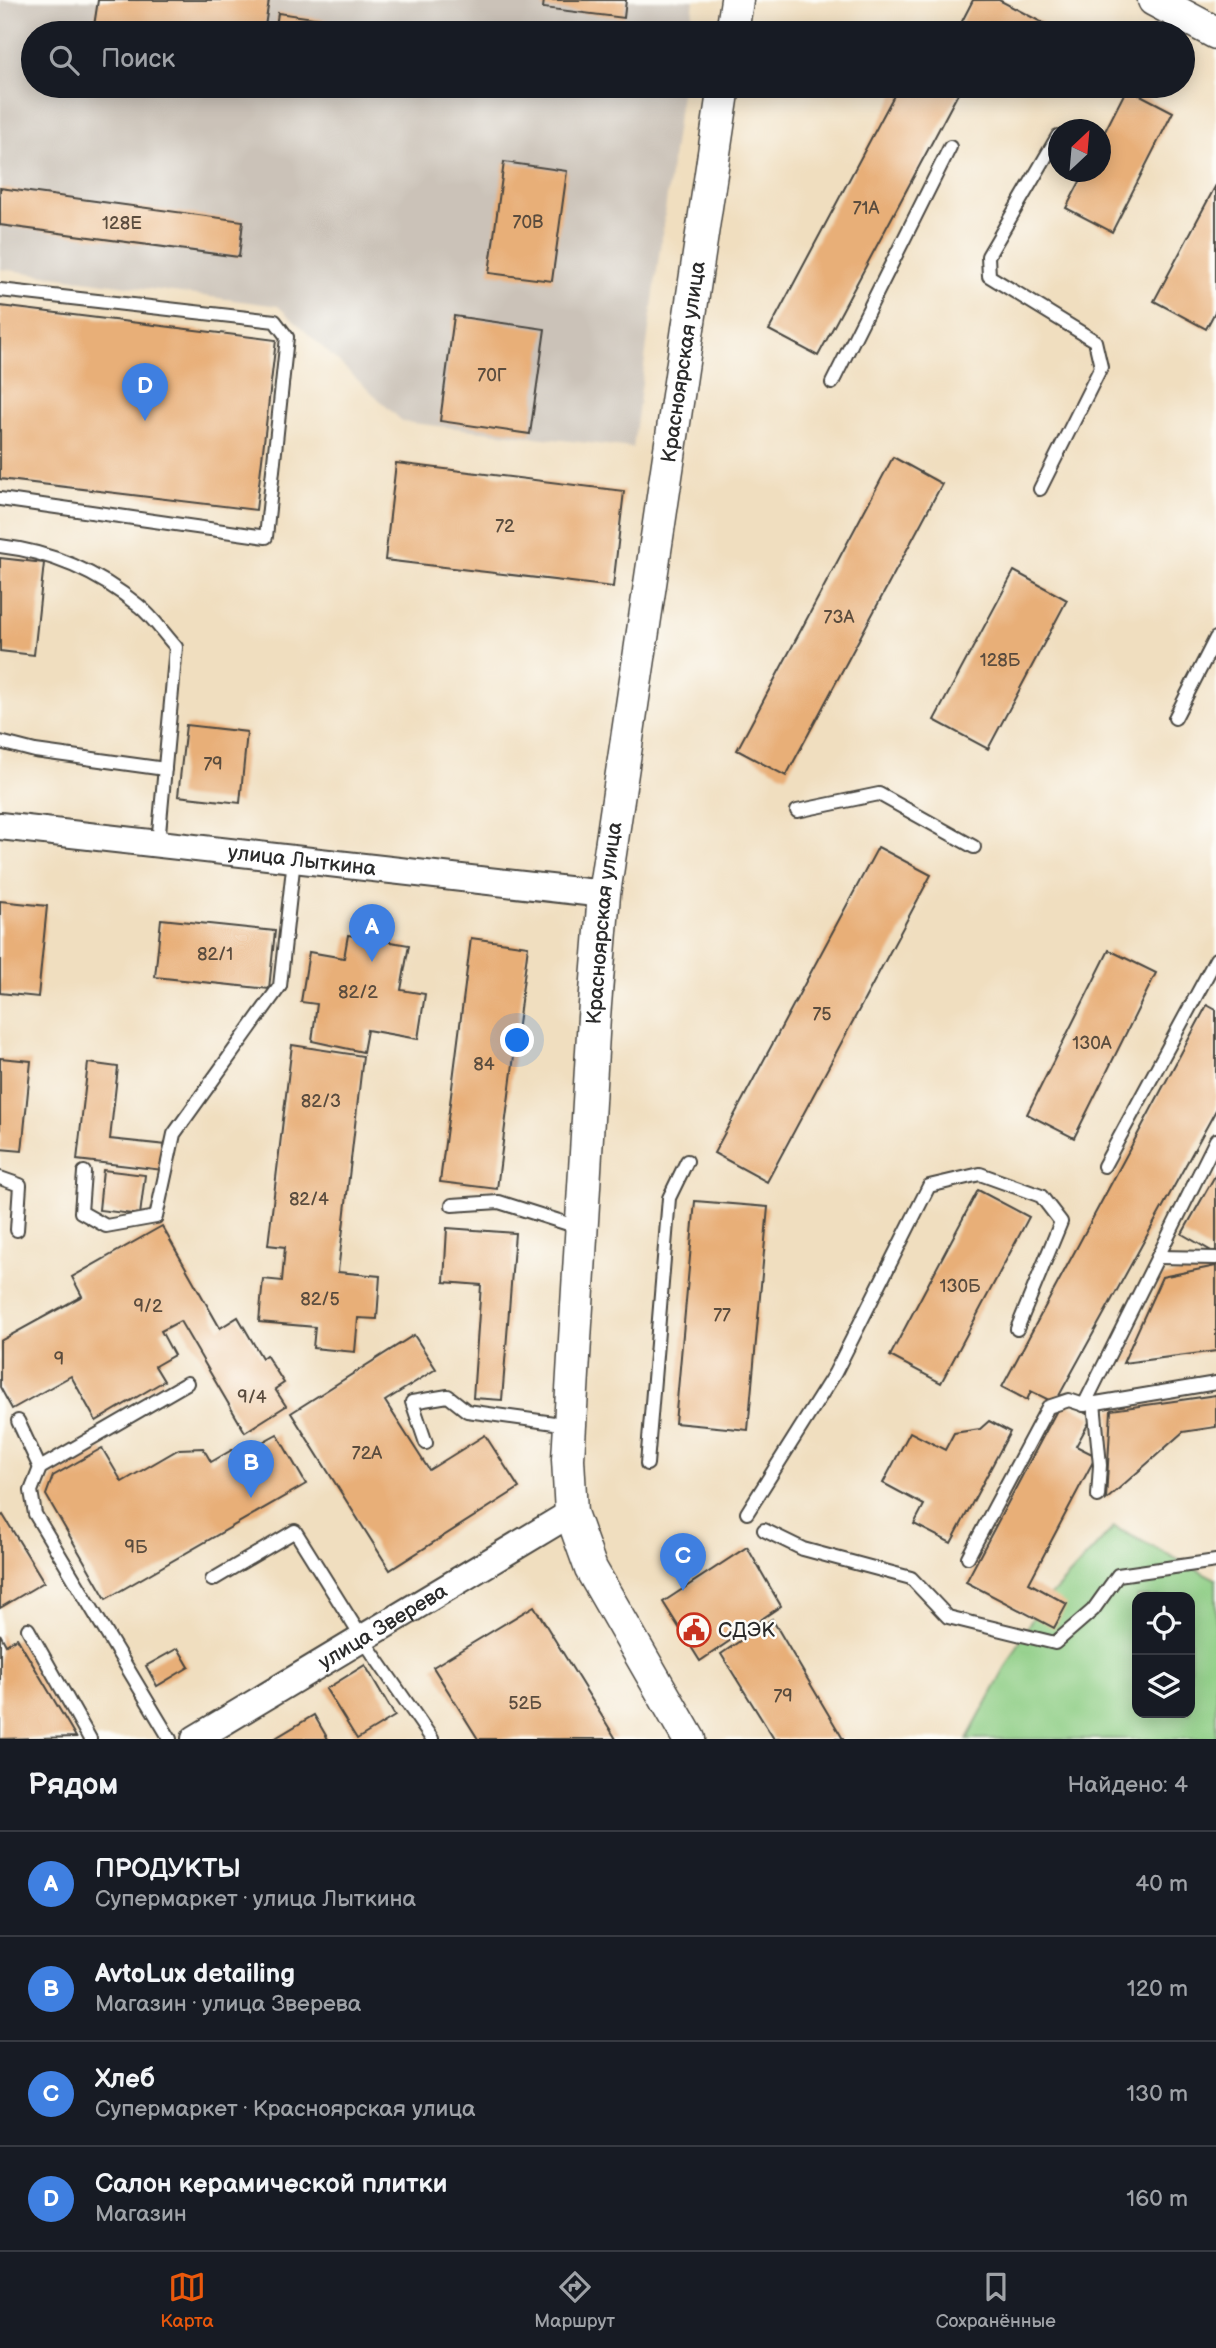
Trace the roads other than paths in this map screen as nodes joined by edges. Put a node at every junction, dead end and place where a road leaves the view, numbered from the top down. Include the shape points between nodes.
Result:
1 (737, 0) edge
2 (1154, 0) edge
3 (734, 21) edge
4 (1193, 21) edge
5 (1195, 22) edge
6 (1216, 33) edge
7 (722, 98) edge
8 (950, 147) dead end
9 (1048, 155) edge
10 (0, 290) edge
11 (832, 383) dead end
12 (1040, 489) dead end
13 (0, 499) edge
14 (0, 547) edge
15 (1216, 638) edge
16 (1175, 718) dead end
17 (0, 742) edge
18 (165, 769) junction
19 (797, 811) dead end
20 (0, 826) edge
21 (158, 844) junction
22 (974, 847) dead end
23 (294, 859) junction
24 (604, 894) junction
25 (1216, 959) edge
26 (1216, 1140) edge
27 (687, 1161) dead end
28 (1104, 1166) dead end
29 (84, 1172) dead end
30 (0, 1178) edge
31 (452, 1205) dead end
32 (581, 1228) junction
33 (17, 1230) dead end
34 (1158, 1257) junction
35 (1216, 1258) edge
36 (1017, 1329) dead end
37 (187, 1383) dead end
38 (1216, 1383) edge
39 (1089, 1404) junction
40 (18, 1421) dead end
41 (569, 1425) junction
42 (426, 1443) dead end
43 (647, 1464) dead end
44 (40, 1468) junction
45 (1098, 1496) dead end
46 (571, 1513) junction
47 (747, 1513) dead end
48 (765, 1530) dead end
49 (968, 1557) dead end
50 (1216, 1561) edge
51 (212, 1580) dead end
52 (28, 1629) dead end
53 (362, 1638) junction
54 (90, 1739) edge
55 (170, 1739) edge
56 (195, 1739) edge
57 (432, 1739) edge
58 (689, 1739) edge

1 - 3 street
2 - 4 street
5 - 6 street
7 - 24 street, Красноярская улица
8 - 11 lane
9 - 12 lane via 988,256 989,276 1095,341 1101,367
10 - 13 lane via 275,321 287,337 266,537
14 - 18 lane via 76,565 141,607 176,647
15 - 16 lane
17 - 18 lane
18 - 21 lane
19 - 22 lane via 879,794
20 - 21 street, улица Лыткина
21 - 23 street, улица Лыткина
23 - 24 street, улица Лыткина
23 - 29 lane via 280,986 174,1134 156,1217 106,1226 81,1212
24 - 32 street, Красноярская улица
25 - 28 lane
26 - 34 lane
27 - 43 lane via 669,1198
30 - 33 lane via 20,1185
31 - 32 lane via 499,1202
32 - 41 street, Красноярская улица
34 - 35 lane
34 - 39 lane
36 - 47 lane via 1060,1222 1041,1196 980,1174 929,1186 835,1373
37 - 44 lane
38 - 39 lane
39 - 45 lane via 1100,1465
39 - 49 lane via 1069,1400 1048,1407
40 - 44 lane
41 - 42 lane via 467,1411 448,1396 412,1402
41 - 46 street, Красноярская улица
44 - 55 lane via 32,1491 35,1514
46 - 53 street, улица Зверева
46 - 58 street, Красноярская улица via 591,1569
48 - 50 lane via 803,1549 911,1578 948,1617 1055,1643 1093,1610 1118,1575
51 - 53 lane via 295,1531
52 - 54 lane
53 - 56 street, улица Зверева
53 - 57 lane

